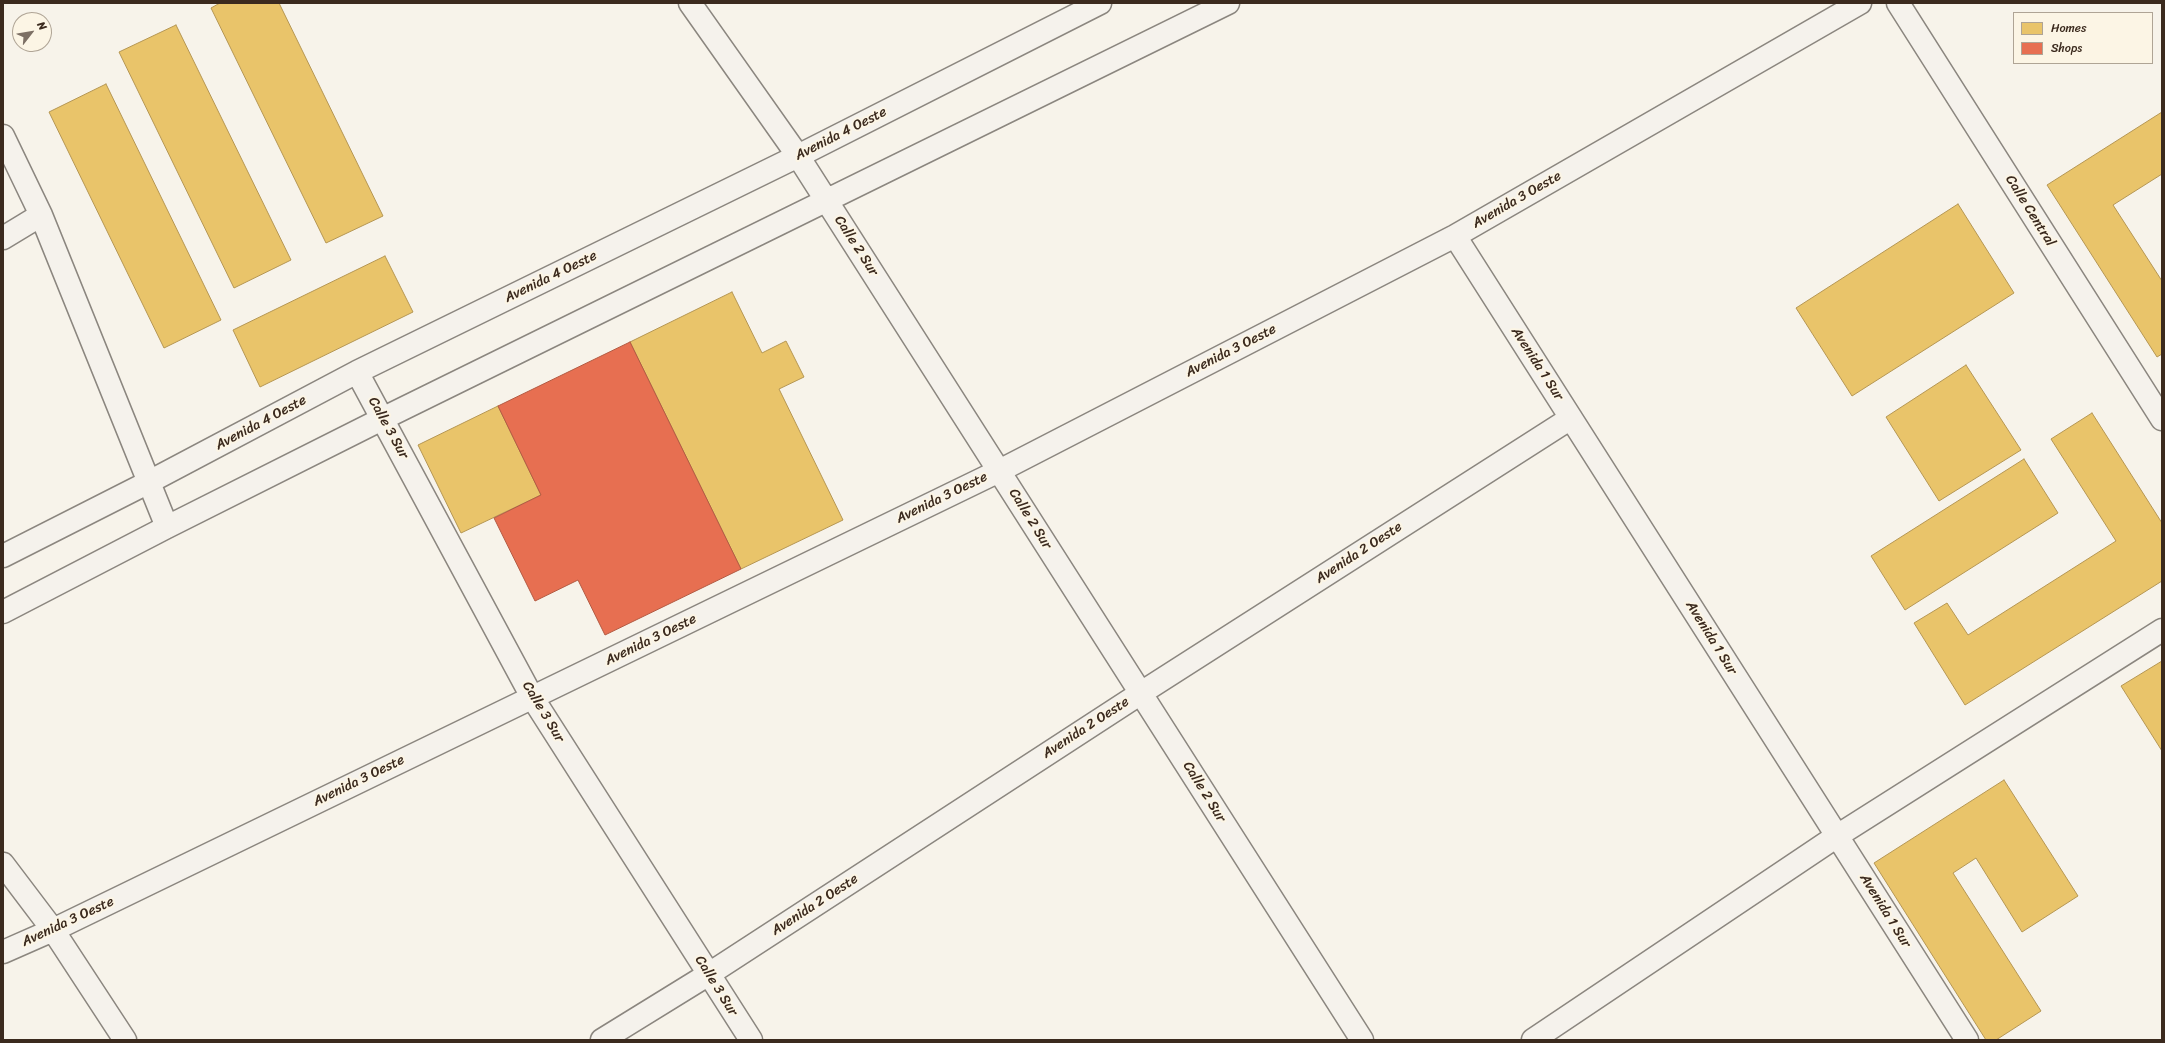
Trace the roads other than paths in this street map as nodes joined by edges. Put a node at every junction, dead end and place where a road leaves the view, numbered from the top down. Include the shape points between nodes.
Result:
1 (690, 3) edge
2 (1100, 3) edge
3 (1228, 3) edge
4 (1860, 3) edge
5 (1898, 3) edge
6 (3, 136) edge
7 (798, 156) junction
8 (827, 202) junction
9 (41, 216) junction
10 (1455, 236) junction
11 (3, 238) edge
12 (357, 372) junction
13 (384, 418) junction
14 (1571, 418) junction
15 (2162, 418) edge
16 (999, 470) junction
17 (149, 482) junction
18 (167, 527) junction
19 (3, 556) edge
20 (3, 612) edge
21 (2162, 630) edge
22 (1141, 693) junction
23 (532, 697) junction
24 (1837, 836) junction
25 (3, 864) edge
26 (53, 930) junction
27 (3, 952) edge
28 (709, 974) junction
29 (125, 1040) edge
30 (602, 1040) edge
31 (751, 1040) edge
32 (1362, 1040) edge
33 (1533, 1040) edge
34 (1967, 1040) edge

1 - 7 street, Calle 2 Sur
2 - 7 street, Avenida 4 Oeste
3 - 8 street
4 - 10 street, Avenida 3 Oeste
5 - 15 street, Calle Central
6 - 9 street
7 - 8 street, Calle 2 Sur
7 - 12 street, Avenida 4 Oeste
8 - 13 street
8 - 16 street, Calle 2 Sur
9 - 11 street
9 - 17 street
10 - 14 street, Avenida 1 Sur
10 - 16 street, Avenida 3 Oeste
12 - 13 street, Calle 3 Sur
12 - 17 street, Avenida 4 Oeste
13 - 18 street
13 - 23 street, Calle 3 Sur
14 - 22 street, Avenida 2 Oeste
14 - 24 street, Avenida 1 Sur
16 - 22 street, Calle 2 Sur
16 - 23 street, Avenida 3 Oeste
17 - 18 street
17 - 19 street, Avenida 4 Oeste
18 - 20 street
21 - 24 street
22 - 28 street, Avenida 2 Oeste
22 - 32 street, Calle 2 Sur
23 - 26 street, Avenida 3 Oeste
23 - 28 street, Calle 3 Sur
24 - 33 street
24 - 34 street, Avenida 1 Sur
25 - 26 street
26 - 27 street, Avenida 3 Oeste
26 - 29 street
28 - 30 street, Avenida 2 Oeste
28 - 31 street, Calle 3 Sur

